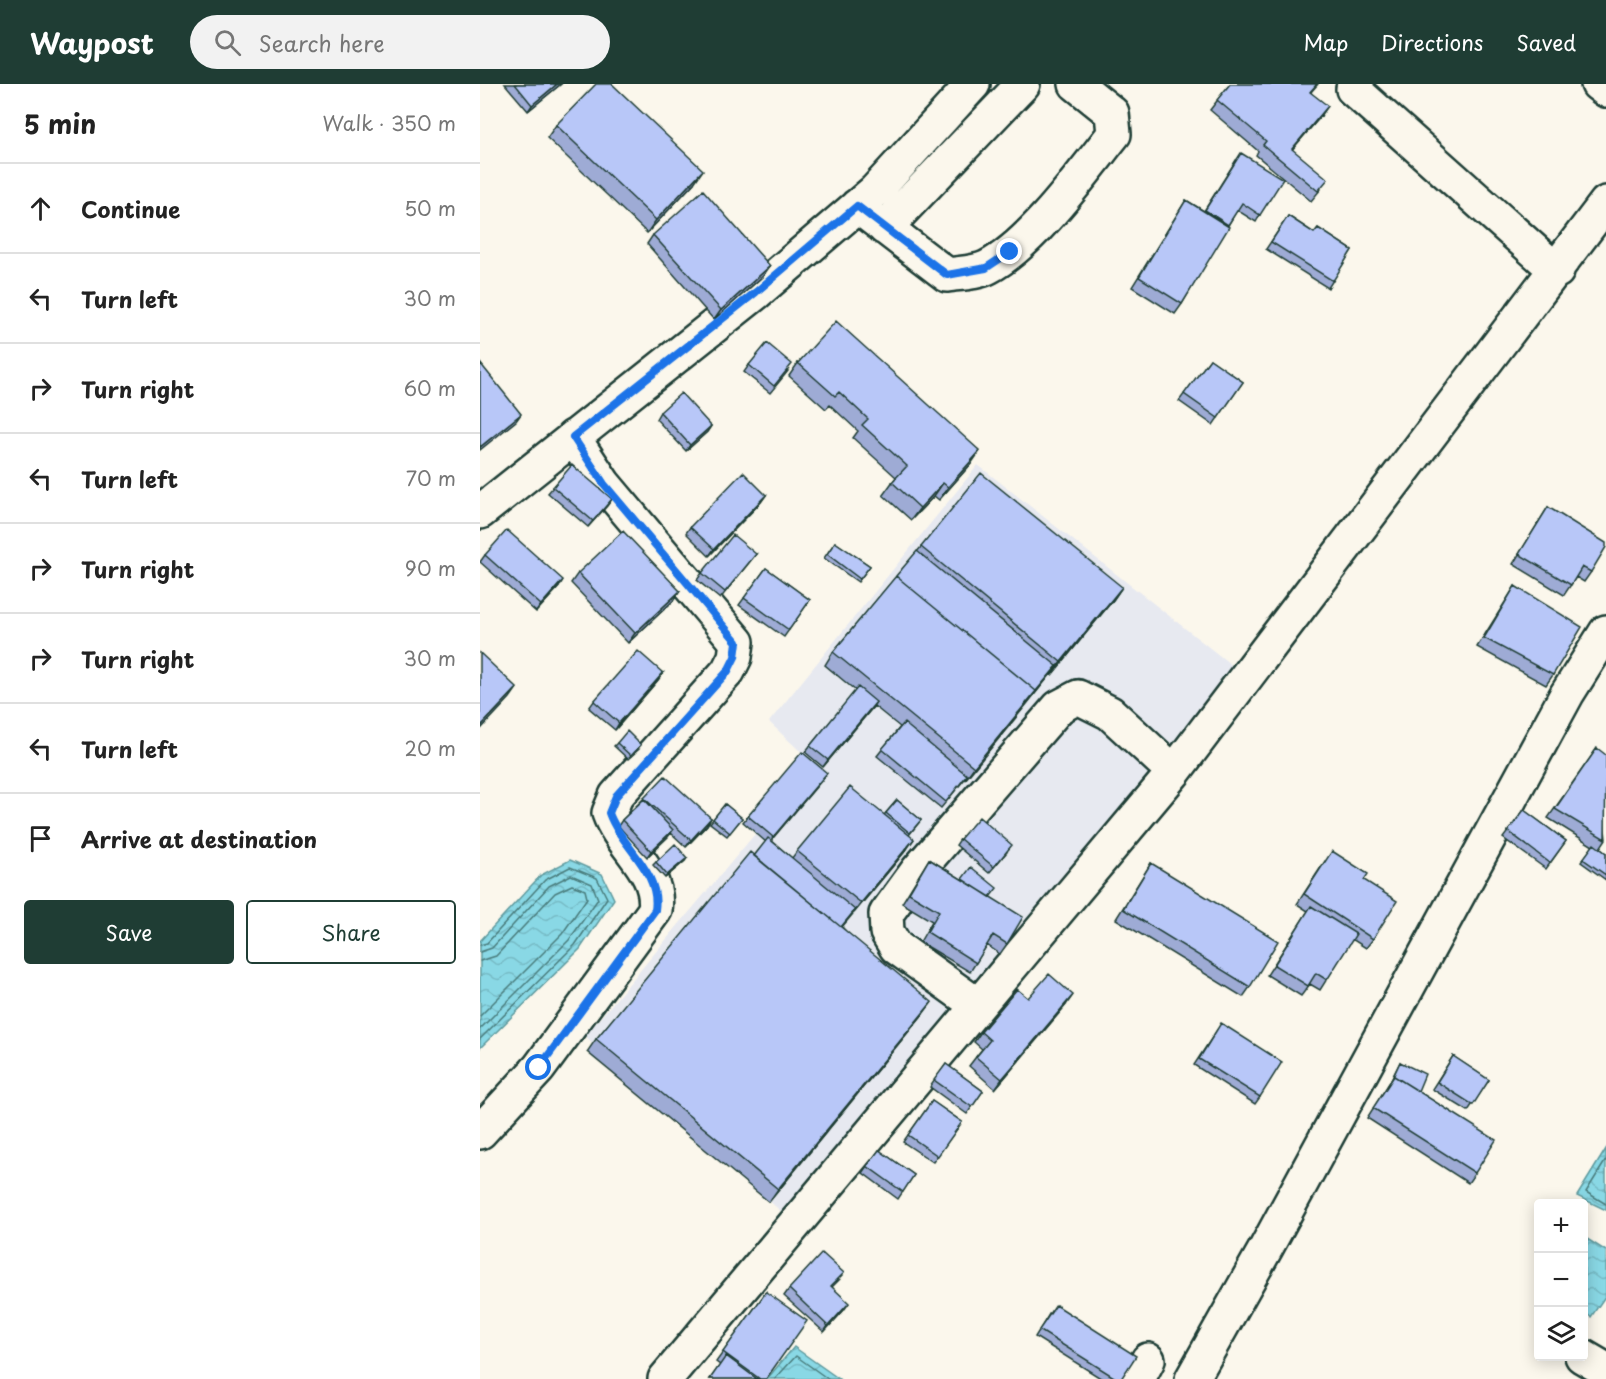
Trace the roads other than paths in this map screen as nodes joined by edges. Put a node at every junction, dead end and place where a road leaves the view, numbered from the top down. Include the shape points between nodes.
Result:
1 (973, 84) edge
2 (1023, 84) edge
3 (1076, 84) edge
4 (1357, 84) edge
5 (1598, 84) edge
6 (1606, 90) edge
7 (1606, 203) edge
8 (857, 206) junction
9 (885, 228) junction
10 (1557, 271) junction
11 (573, 437) junction
12 (480, 512) edge
13 (1606, 632) edge
14 (1174, 772) junction
15 (977, 1005) junction
16 (480, 1132) edge
17 (1588, 1360) edge
18 (1606, 1370) edge
19 (665, 1379) edge
20 (1192, 1379) edge

1 - 8 street
2 - 9 street
3 - 9 street via 1112,114 1114,134 1069,190 1010,252 986,268 947,275
4 - 10 street via 1353,89
5 - 6 street
7 - 10 street
8 - 9 street
8 - 11 street
10 - 14 street
11 - 12 street
11 - 16 street via 604,484 737,642 735,657 728,671 616,796 609,813 614,828 657,893 655,910 539,1068
13 - 20 street via 1567,694
14 - 15 street
14 - 15 street via 1110,713 1078,697 1059,707 918,870 886,914 887,932 896,947
15 - 19 street
17 - 18 street

